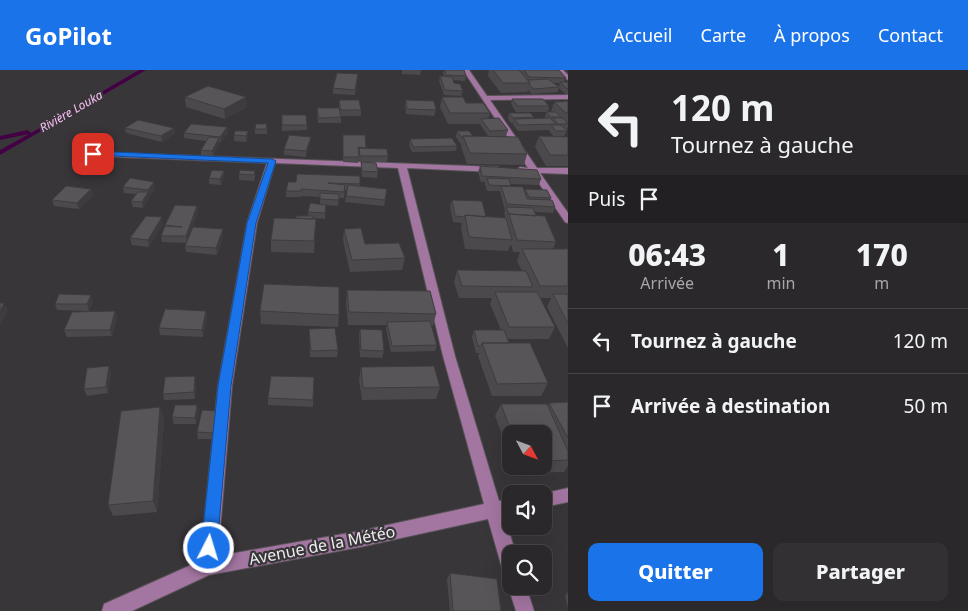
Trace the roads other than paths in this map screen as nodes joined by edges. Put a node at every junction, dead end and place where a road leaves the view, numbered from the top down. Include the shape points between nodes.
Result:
1 (466, 70) edge
2 (559, 70) edge
3 (568, 78) edge
4 (568, 96) edge
5 (485, 98) junction
6 (93, 154) dead end
7 (272, 161) junction
8 (402, 166) junction
9 (536, 170) junction
10 (568, 171) edge
11 (568, 220) edge
12 (568, 495) edge
13 (552, 498) edge
14 (502, 508) edge
15 (493, 509) junction
16 (504, 545) edge
17 (208, 566) junction
18 (520, 595) edge
19 (111, 611) edge
20 (525, 611) edge

1 - 5 street
2 - 3 street
4 - 5 street
5 - 9 street
6 - 7 street
7 - 8 street
7 - 17 street via 252,223 226,377
8 - 9 street
8 - 15 street via 449,356
9 - 10 street
9 - 11 street
12 - 13 street
14 - 15 street, Avenue de la Météo
15 - 16 street
15 - 17 street, Avenue de la Météo via 360,539
17 - 19 street, Avenue de la Météo
18 - 20 street

